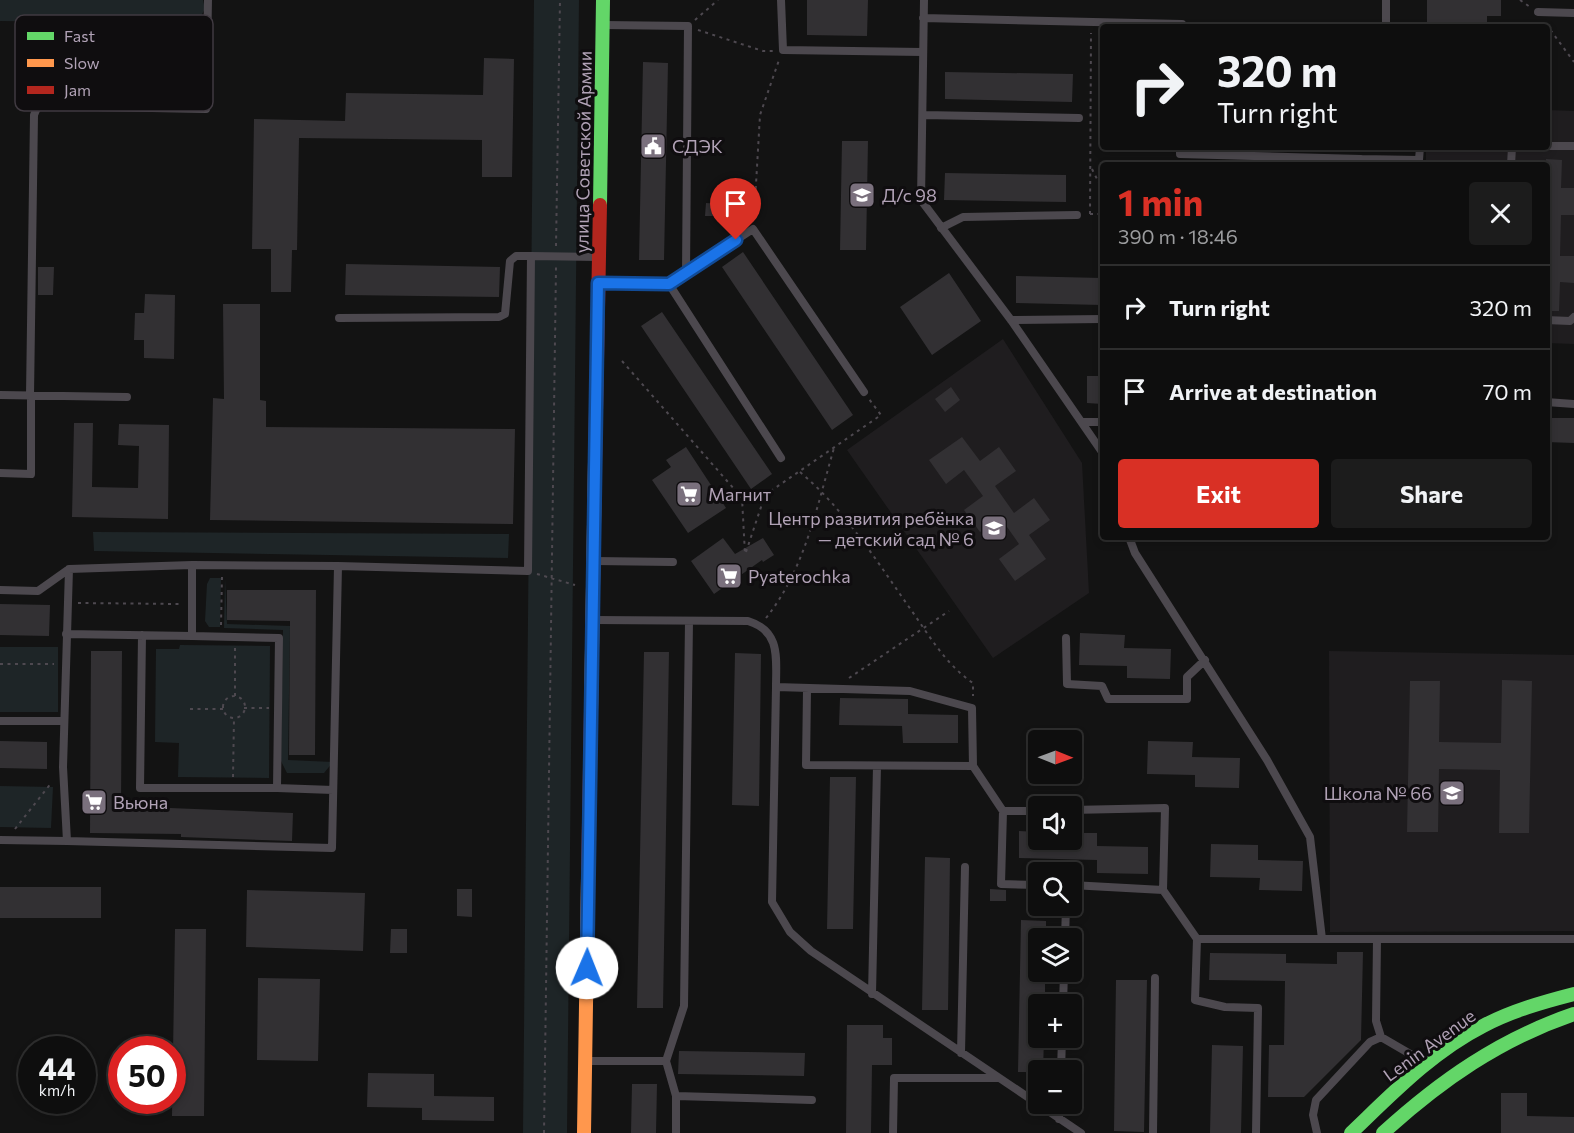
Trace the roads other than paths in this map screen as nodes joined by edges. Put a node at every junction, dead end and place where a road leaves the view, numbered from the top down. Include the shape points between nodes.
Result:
1 (208, 0) edge
2 (603, 0) edge
3 (781, 0) edge
4 (924, 0) edge
5 (1386, 0) edge
6 (1538, 12) road end
7 (1574, 13) edge
8 (208, 15) edge
9 (923, 18) junction
10 (1182, 24) edge
11 (1386, 24) edge
12 (603, 25) junction
13 (922, 52) junction
14 (36, 111) edge
15 (923, 116) junction
16 (1079, 118) dead end
17 (1550, 146) edge
18 (1574, 146) edge
19 (1180, 150) edge
20 (1420, 150) edge
21 (1361, 162) edge
22 (1077, 215) road end
23 (941, 228) junction
24 (531, 256) junction
25 (599, 257) junction
26 (686, 273) junction
27 (598, 283) junction
28 (669, 284) junction
29 (339, 318) dead end
30 (1100, 318) edge
31 (1574, 318) edge
32 (1011, 320) junction
33 (1550, 320) edge
34 (864, 392) road end
35 (0, 394) edge
36 (31, 395) junction
37 (127, 397) dead end
38 (1550, 402) edge
39 (1574, 404) edge
40 (1082, 422) junction
41 (1100, 422) edge
42 (1100, 449) edge
43 (781, 458) dead end
44 (0, 473) edge
45 (1130, 540) edge
46 (594, 561) junction
47 (673, 562) dead end
48 (192, 565) junction
49 (338, 566) junction
50 (69, 569) junction
51 (0, 590) edge
52 (592, 620) junction
53 (690, 621) junction
54 (66, 634) junction
55 (142, 635) junction
56 (192, 636) junction
57 (1066, 638) dead end
58 (1205, 660) junction
59 (776, 687) junction
60 (807, 690) junction
61 (0, 721) edge
62 (63, 721) junction
63 (877, 766) junction
64 (973, 766) junction
65 (277, 788) junction
66 (333, 790) junction
67 (1082, 810) edge
68 (1028, 811) edge
69 (1003, 812) junction
70 (3, 840) edge
71 (66, 841) junction
72 (965, 867) dead end
73 (1028, 885) edge
74 (1082, 886) edge
75 (1163, 890) junction
76 (1197, 939) junction
77 (1322, 939) junction
78 (1377, 939) junction
79 (1574, 939) edge
80 (1155, 978) dead end
81 (872, 994) junction
82 (1574, 994) edge
83 (1574, 1014) edge
84 (1381, 1037) junction
85 (961, 1053) junction
86 (585, 1061) junction
87 (666, 1061) junction
88 (1428, 1064) junction
89 (998, 1078) junction
90 (676, 1096) junction
91 (812, 1100) dead end
92 (1059, 1114) edge
93 (1059, 1119) junction
94 (585, 1133) edge
95 (676, 1133) edge
96 (893, 1133) edge
97 (1081, 1133) edge
98 (1153, 1133) edge
99 (1256, 1133) edge
100 (1317, 1133) edge
101 (1351, 1133) edge
102 (1383, 1133) edge

1 - 8 lane
2 - 12 main road, улица Советской Армии
3 - 13 lane via 783,50
4 - 9 lane
5 - 11 lane
6 - 7 lane
9 - 10 lane
9 - 13 lane
12 - 25 main road, улица Советской Армии
12 - 26 lane via 688,26
13 - 15 lane
14 - 36 lane
15 - 16 lane
15 - 23 lane via 921,200
17 - 18 lane
19 - 21 lane via 1180,154
20 - 21 lane via 1419,160
22 - 23 lane via 963,217
23 - 32 lane
24 - 25 lane
24 - 29 lane via 516,256 510,261 505,314 498,317
24 - 49 lane via 528,571
25 - 27 main road, улица Советской Армии
26 - 28 lane
26 - 34 lane via 753,229
27 - 28 lane
27 - 46 main road, улица Советской Армии
28 - 43 lane
30 - 32 lane
31 - 33 lane
32 - 40 lane
35 - 36 lane
36 - 37 lane
36 - 44 lane via 31,474
38 - 39 lane
40 - 41 lane
40 - 42 lane
45 - 58 lane
46 - 47 lane
46 - 52 main road, улица Советской Армии
48 - 49 lane
48 - 50 lane
48 - 56 lane
49 - 66 lane
50 - 51 lane via 38,591
50 - 54 lane
52 - 53 lane
52 - 86 main road, улица Советской Армии
53 - 59 lane via 748,621 761,625 773,639
53 - 87 lane via 684,1006
54 - 55 lane
54 - 62 lane
55 - 56 lane
55 - 65 lane via 140,788
56 - 65 lane via 279,638
57 - 58 lane via 1067,684 1102,686 1108,699 1187,699 1187,677
58 - 77 lane via 1310,837
59 - 60 lane
59 - 81 lane via 772,902 790,932
60 - 63 lane via 806,765
60 - 64 lane via 910,691 972,708
61 - 62 lane
62 - 71 lane
63 - 64 lane
63 - 81 lane
64 - 69 lane
65 - 66 lane
66 - 71 lane via 332,848
67 - 75 lane via 1165,808
68 - 69 lane
69 - 73 lane via 1001,884
70 - 71 lane
72 - 85 lane
74 - 75 lane
75 - 76 lane
76 - 77 lane
76 - 99 lane via 1195,1000 1225,1007 1258,1008
77 - 78 lane
78 - 79 lane
78 - 84 lane via 1376,1021
80 - 98 lane
81 - 85 lane
82 - 88 main road, Lenin Avenue via 1482,1026
83 - 102 main road, Lenin Avenue via 1550,1021 1455,1073 1422,1096
84 - 88 lane
84 - 100 lane via 1370,1042 1316,1100 1313,1115
85 - 89 lane
86 - 87 lane
86 - 94 main road, улица Советской Армии
87 - 90 lane
88 - 101 main road, Lenin Avenue
89 - 93 lane
89 - 96 lane via 894,1078
90 - 91 lane
90 - 95 lane
92 - 93 lane
93 - 97 lane

